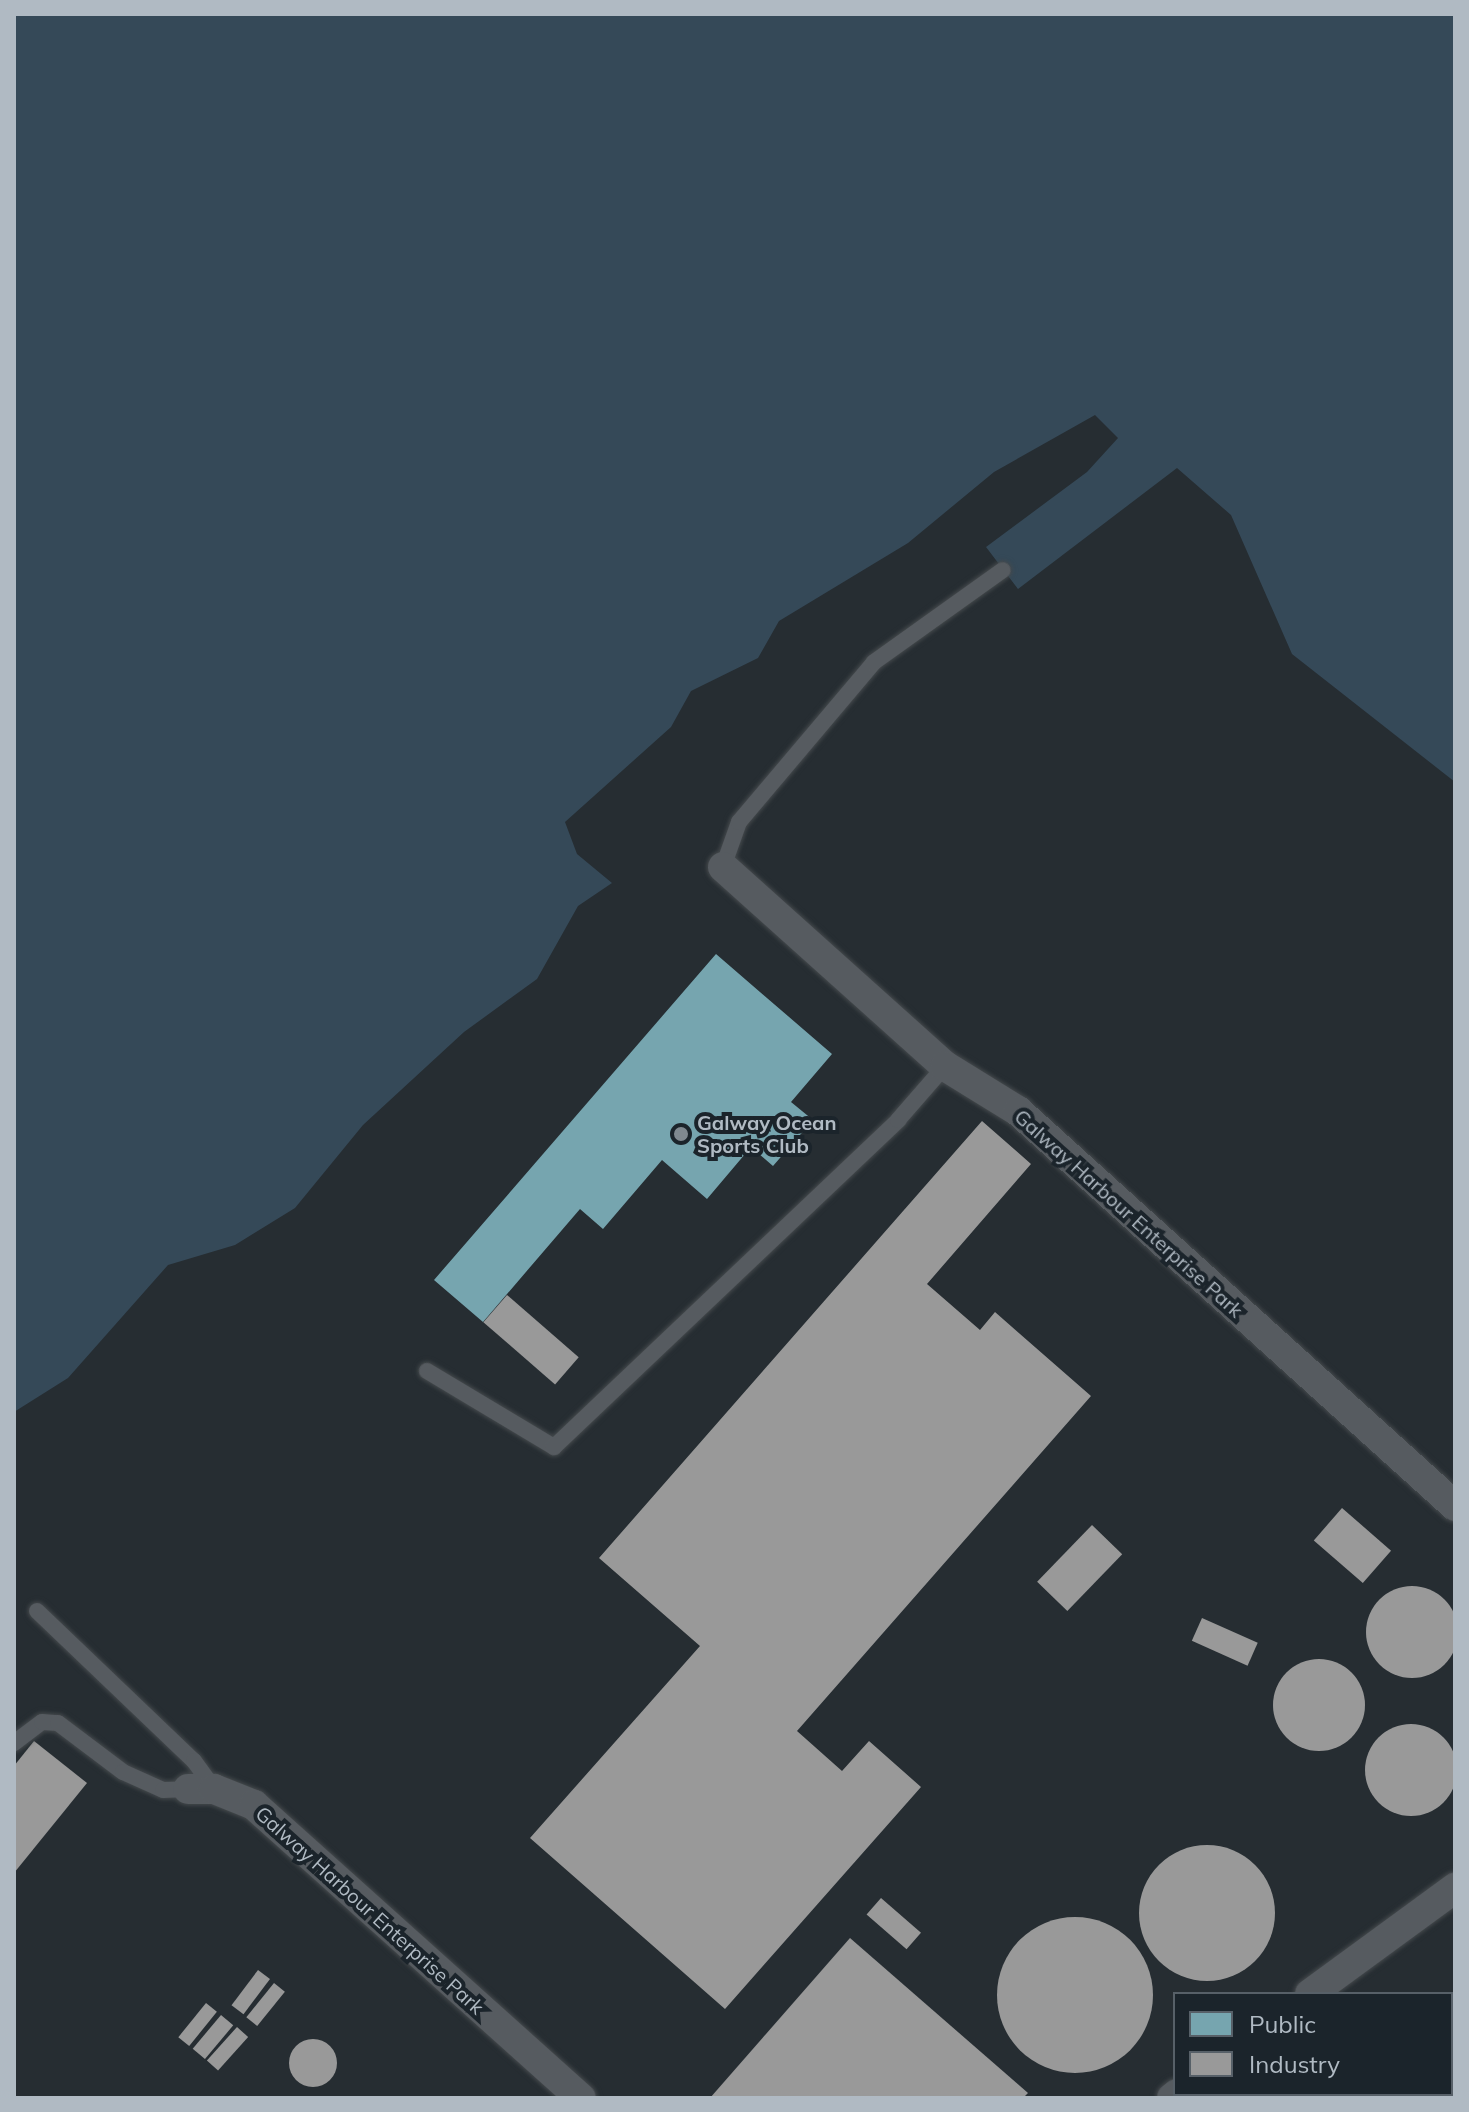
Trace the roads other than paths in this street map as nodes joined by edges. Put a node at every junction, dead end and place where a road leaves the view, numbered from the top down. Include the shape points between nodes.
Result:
1 (1003, 570) dead end
2 (723, 867) joint
3 (945, 1066) junction
4 (427, 1371) dead end
5 (1455, 1506) edge
6 (37, 1611) dead end
7 (14, 1743) edge
8 (201, 1789) junction
9 (1455, 1888) edge
10 (1313, 1992) edge
11 (581, 2098) edge

1 - 2 lane via 874,662 739,822
2 - 3 street, Galway Harbour Enterprise Park
3 - 4 lane via 898,1120 554,1447
3 - 5 street, Galway Harbour Enterprise Park via 1018,1111
6 - 8 lane via 194,1761
7 - 8 lane, Galway Harbour Enterprise Park via 42,1722 58,1723 123,1772 163,1790
8 - 11 street, Galway Harbour Enterprise Park via 254,1805
9 - 10 street

